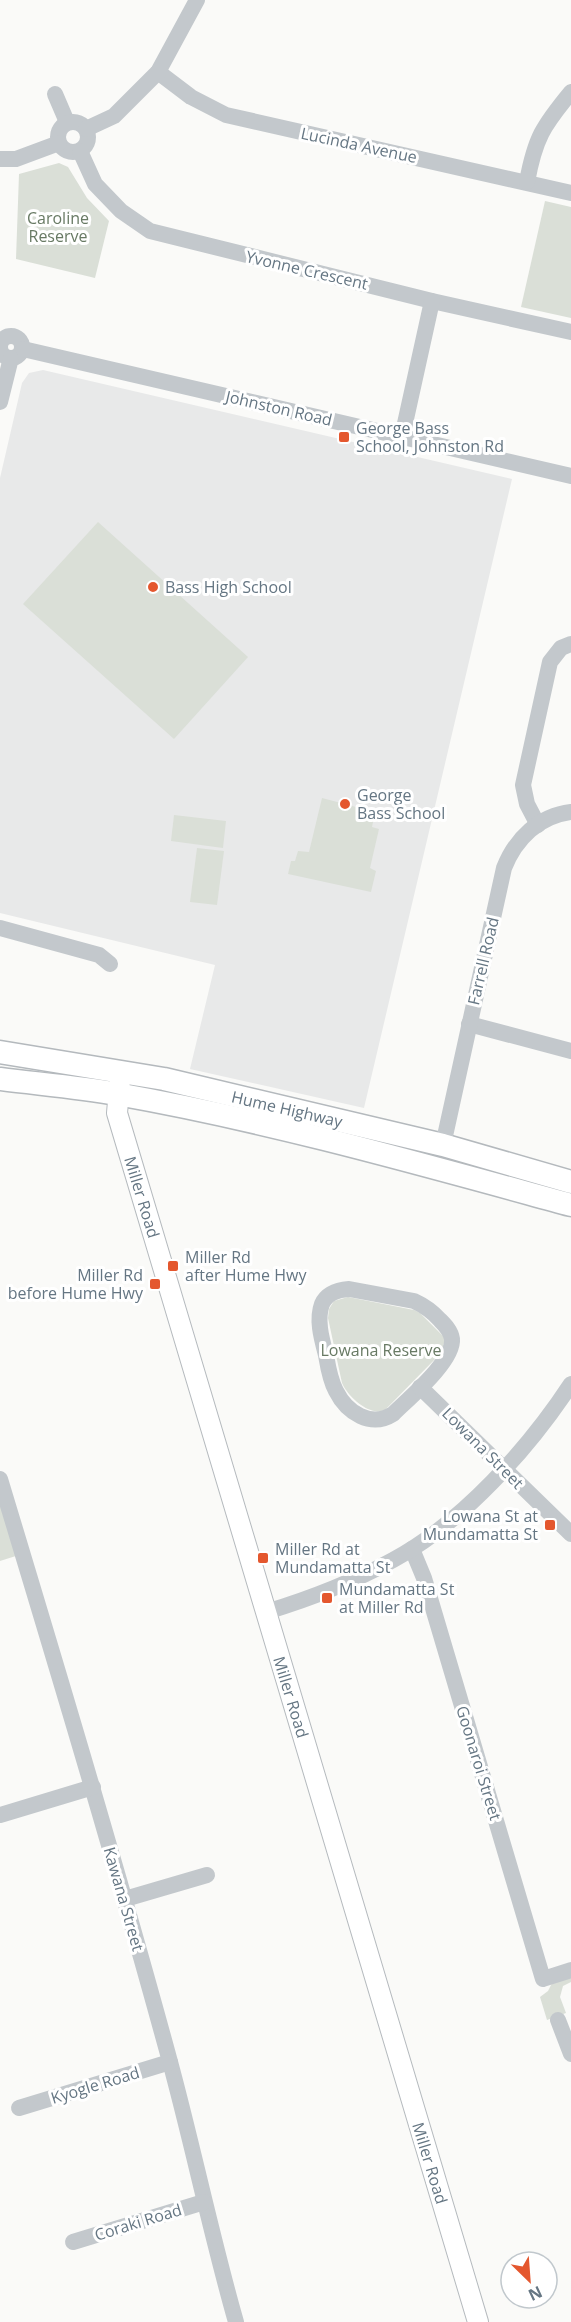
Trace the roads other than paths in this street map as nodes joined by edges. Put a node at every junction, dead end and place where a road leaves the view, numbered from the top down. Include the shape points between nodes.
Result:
1 (197, 0) edge
2 (158, 72) junction
3 (571, 93) edge
4 (55, 94) dead end
5 (67, 123) junction
6 (86, 129) junction
7 (58, 143) junction
8 (80, 151) junction
9 (0, 159) edge
10 (527, 182) junction
11 (571, 193) edge
12 (432, 301) junction
13 (571, 332) edge
14 (0, 343) edge
15 (17, 353) junction
16 (0, 402) edge
17 (402, 437) junction
18 (571, 476) edge
19 (571, 644) edge
20 (571, 812) edge
21 (538, 825) junction
22 (0, 928) edge
23 (110, 964) dead end
24 (469, 1024) junction
25 (571, 1051) edge
26 (0, 1052) edge
27 (121, 1071) junction
28 (0, 1079) edge
29 (118, 1094) junction
30 (442, 1145) junction
31 (571, 1182) edge
32 (571, 1205) edge
33 (571, 1384) edge
34 (420, 1387) junction
35 (503, 1469) junction
36 (0, 1479) edge
37 (571, 1534) edge
38 (412, 1549) junction
39 (266, 1612) junction
40 (93, 1787) junction
41 (0, 1815) edge
42 (207, 1875) dead end
43 (125, 1899) junction
44 (571, 1970) edge
45 (558, 2020) dead end
46 (571, 2054) edge
47 (170, 2062) junction
48 (19, 2108) dead end
49 (204, 2202) junction
50 (73, 2242) dead end
51 (236, 2322) edge
52 (478, 2322) edge

1 - 2 street
2 - 6 street via 114,116
2 - 10 street, Lucinda Avenue via 190,97 226,115
3 - 10 street via 539,136
4 - 5 street
5 - 6 street via 79,123
5 - 7 street via 58,132
6 - 8 street via 88,142
7 - 8 street via 66,151
7 - 9 street via 16,159
8 - 12 street, Yvonne Crescent via 94,184 121,211 150,231
10 - 11 street, Lucinda Avenue
12 - 13 street, Yvonne Crescent
12 - 17 street
14 - 15 street via 1,352
15 - 16 street
15 - 17 street, Johnston Road
17 - 18 street, Johnston Road
19 - 21 street via 561,648 550,662 524,778 525,798
20 - 21 street, Farrell Road via 557,814
21 - 24 street, Farrell Road via 515,846 504,868
22 - 23 street via 99,955
24 - 25 street
24 - 30 street, Farrell Road
26 - 27 highway, Hume Highway
27 - 29 main road, Miller Road
27 - 30 highway, Hume Highway
28 - 29 highway, Hume Highway
29 - 32 highway, Hume Highway via 374,1151
29 - 39 main road, Miller Road via 117,1113
30 - 31 highway, Hume Highway
33 - 35 street via 532,1440
34 - 34 street via 387,1418 372,1420 356,1413 335,1390 321,1336 320,1313 328,1295 348,1289 414,1301 432,1311 449,1331 451,1347 444,1362
34 - 35 street, Lowana Street
35 - 37 street, Lowana Street
35 - 38 street via 460,1511
36 - 40 street, Kawana Street
38 - 39 street via 343,1584
38 - 44 street, Goonaroi Street via 424,1578 543,1978
39 - 52 main road, Miller Road
40 - 41 street
40 - 43 street, Kawana Street
42 - 43 street
43 - 47 street, Kawana Street
45 - 46 street
47 - 48 street, Kyogle Road
47 - 49 street, Kawana Street
49 - 50 street, Coraki Road
49 - 51 street, Kawana Street

